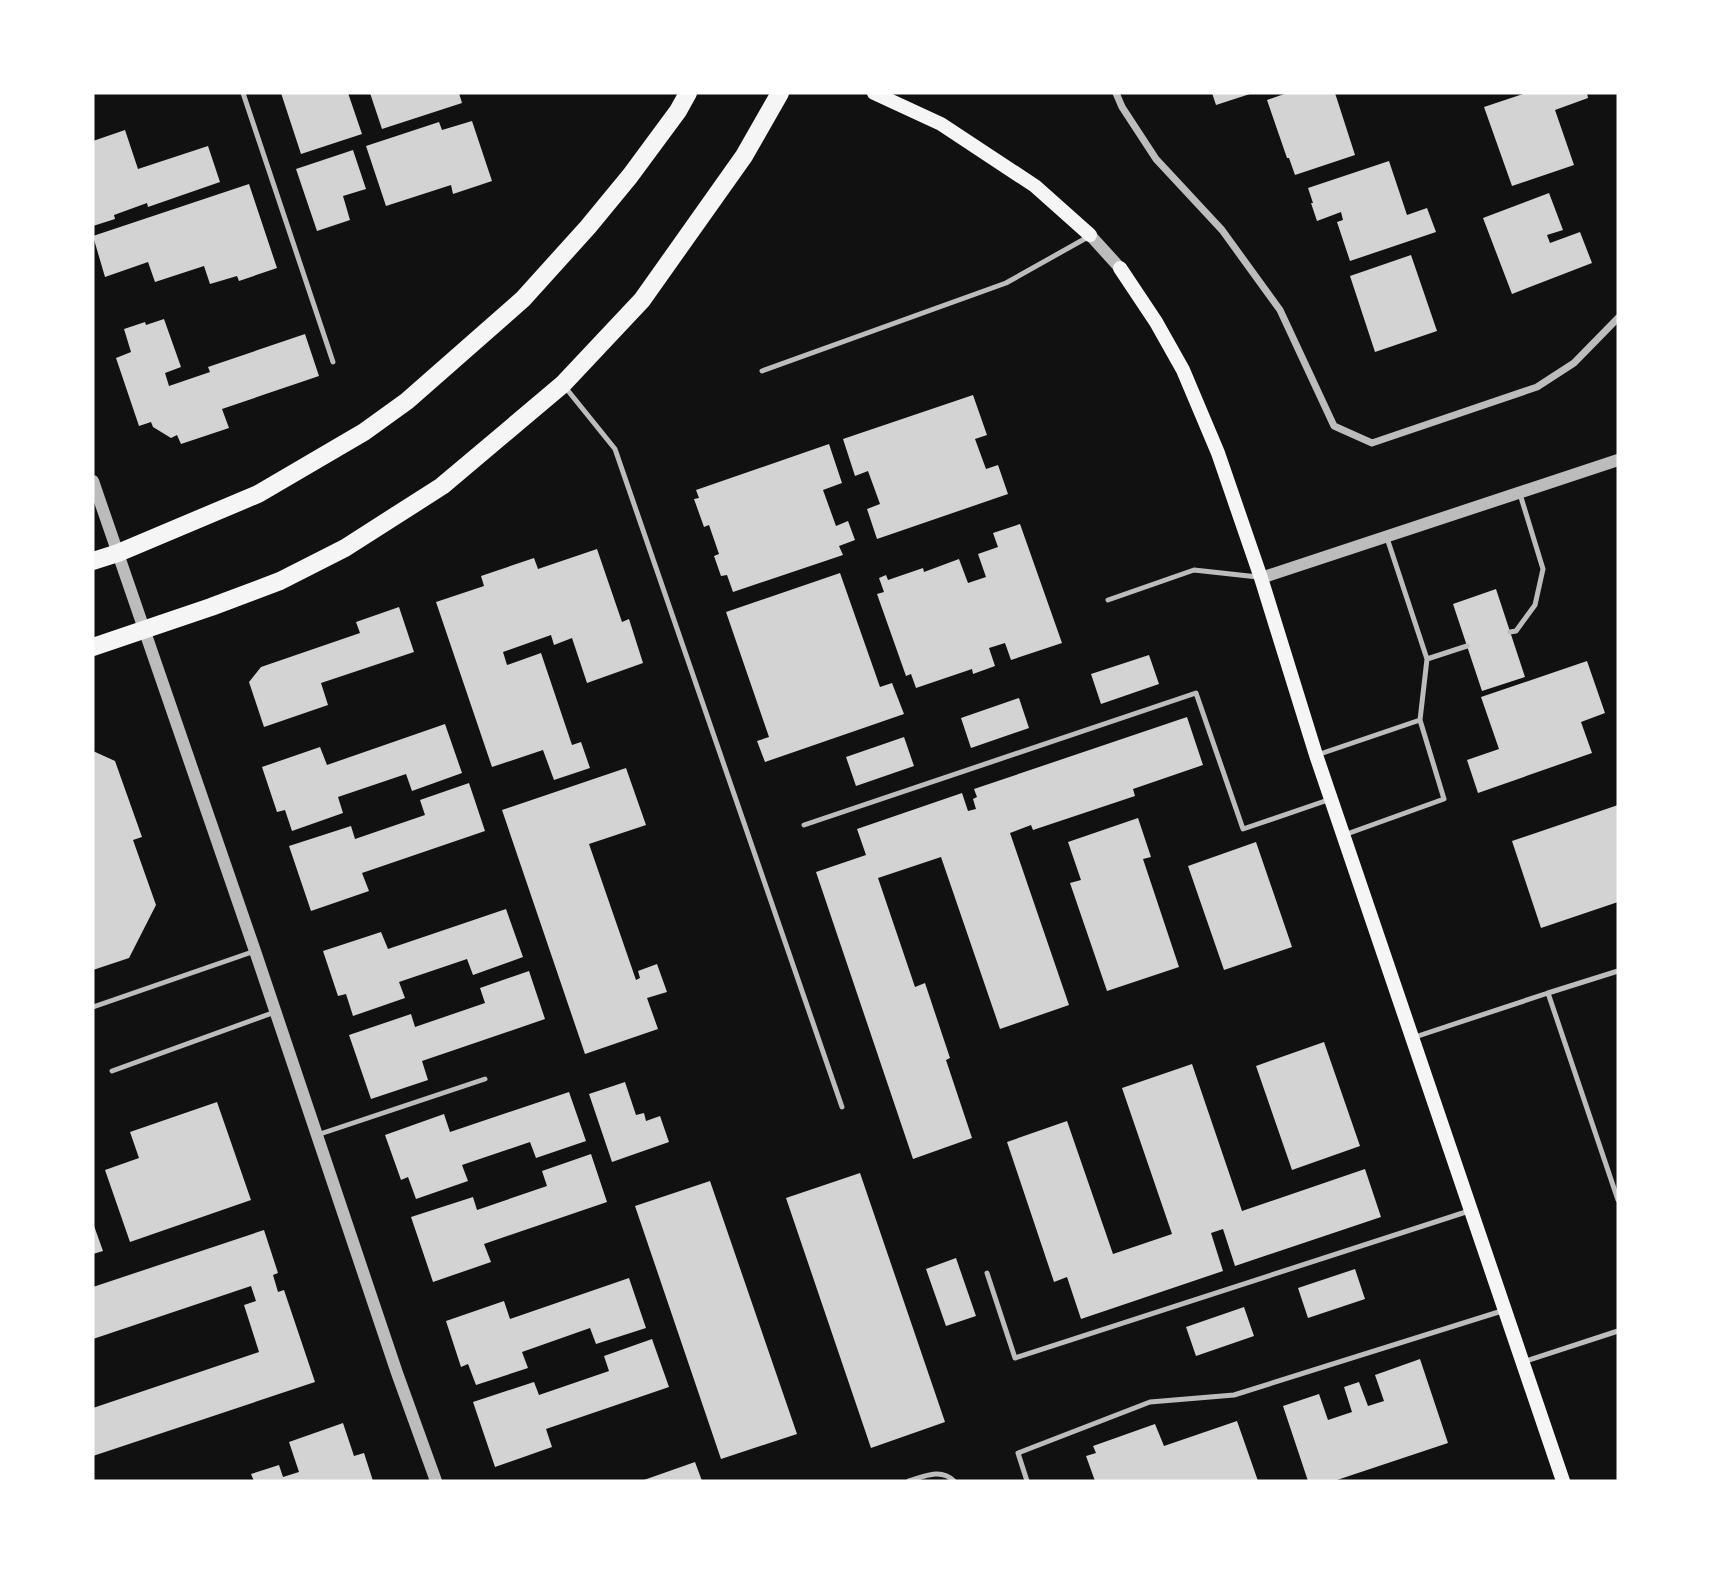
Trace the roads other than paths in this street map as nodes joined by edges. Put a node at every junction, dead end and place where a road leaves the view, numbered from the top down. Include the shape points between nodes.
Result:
1 (243, 93) edge
2 (688, 93) edge
3 (780, 93) edge
4 (874, 93) edge
5 (1116, 93) edge
6 (1090, 235) junction
7 (1120, 268) joint
8 (1618, 318) edge
9 (332, 362) dead end
10 (762, 371) dead end
11 (563, 384) junction
12 (1618, 460) edge
13 (93, 481) edge
14 (1520, 494) junction
15 (1387, 538) junction
16 (118, 553) junction
17 (93, 561) edge
18 (1261, 578) junction
19 (1108, 600) dead end
20 (144, 630) junction
21 (1510, 632) dead end
22 (1467, 646) dead end
23 (93, 647) edge
24 (1427, 659) junction
25 (1420, 720) junction
26 (1316, 755) junction
27 (1331, 799) junction
28 (804, 825) dead end
29 (1344, 835) junction
30 (255, 951) junction
31 (1618, 971) edge
32 (1548, 993) junction
33 (93, 1006) edge
34 (275, 1012) junction
35 (1412, 1038) junction
36 (112, 1071) dead end
37 (485, 1079) dead end
38 (842, 1107) dead end
39 (317, 1135) junction
40 (1618, 1200) edge
41 (1472, 1210) junction
42 (987, 1273) dead end
43 (1504, 1310) junction
44 (1618, 1331) edge
45 (1523, 1362) junction
46 (436, 1481) edge
47 (909, 1481) edge
48 (954, 1481) edge
49 (1027, 1481) edge
50 (1563, 1481) edge

1 - 9 lane
2 - 16 main road via 630,176 523,299 407,401 364,432 258,494
3 - 11 main road via 744,156 642,300
4 - 6 main road via 941,124 1035,186
5 - 8 street via 1156,159 1222,230 1280,310 1334,425 1372,443 1537,387 1574,363
6 - 7 street
6 - 10 lane via 1006,283
7 - 18 main road via 1183,370 1218,453
11 - 20 main road via 442,486 345,548 280,581
11 - 38 lane via 615,449
12 - 14 street
13 - 16 street
14 - 15 street
14 - 21 lane via 1543,569 1535,605 1516,631
15 - 18 street
15 - 24 lane
16 - 17 main road
16 - 20 street
18 - 19 lane via 1194,570
18 - 26 main road
20 - 23 main road
20 - 30 street
22 - 24 lane
24 - 25 lane
25 - 26 lane
25 - 29 lane via 1444,799
26 - 27 main road
27 - 28 lane via 1243,829 1196,693
27 - 29 main road
29 - 35 main road
30 - 33 lane
30 - 34 street
31 - 32 lane
32 - 35 lane
32 - 40 lane
34 - 36 lane
34 - 39 street
35 - 41 main road
37 - 39 lane
39 - 46 street
41 - 42 lane via 1014,1358
41 - 43 main road
43 - 45 main road
43 - 49 lane via 1234,1395 1150,1402 1018,1453
44 - 45 lane
45 - 50 main road
47 - 48 lane via 934,1473

